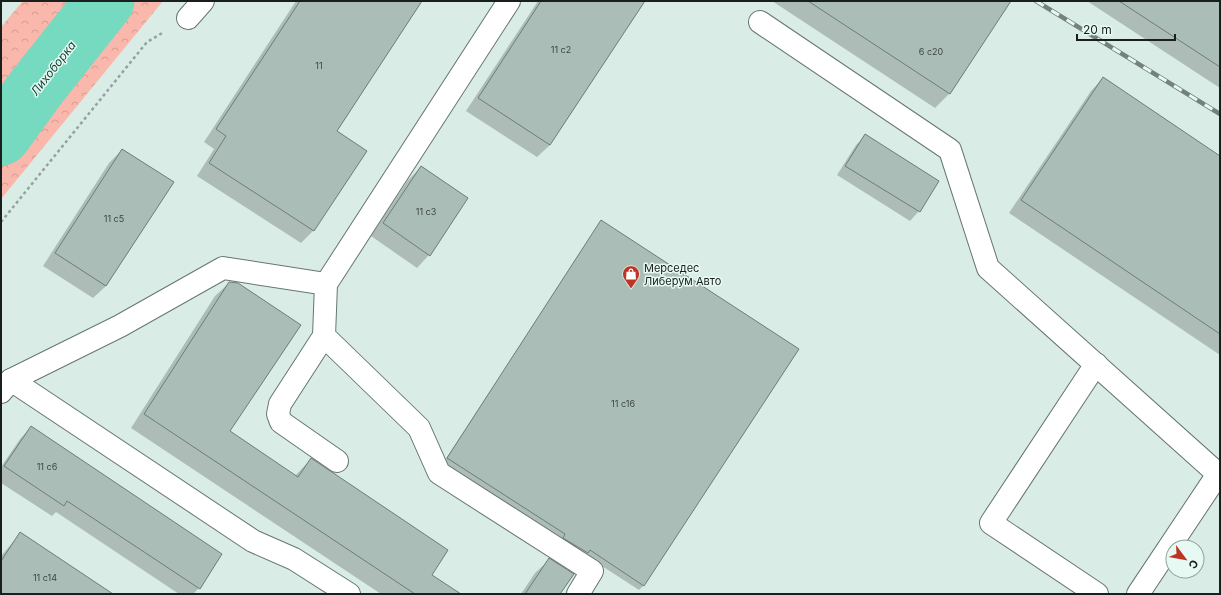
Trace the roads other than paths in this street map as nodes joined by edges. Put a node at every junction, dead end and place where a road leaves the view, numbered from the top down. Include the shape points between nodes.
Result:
1 (203, 1) edge
2 (509, 1) edge
3 (188, 18) road end
4 (760, 22) dead end
5 (326, 284) junction
6 (324, 336) junction
7 (1096, 364) junction
8 (6, 386) edge
9 (337, 461) dead end
10 (1219, 473) edge
11 (349, 594) edge
12 (578, 594) edge
13 (1097, 594) edge
14 (1138, 594) edge

1 - 3 lane
2 - 5 lane
4 - 7 lane via 950,150 988,268
5 - 6 lane
5 - 8 lane via 223,268
6 - 9 lane via 280,404 278,414 281,422
6 - 12 lane via 419,428 440,473 592,571
7 - 10 lane
7 - 13 lane via 991,523
8 - 11 lane via 253,541 294,559
10 - 14 lane

